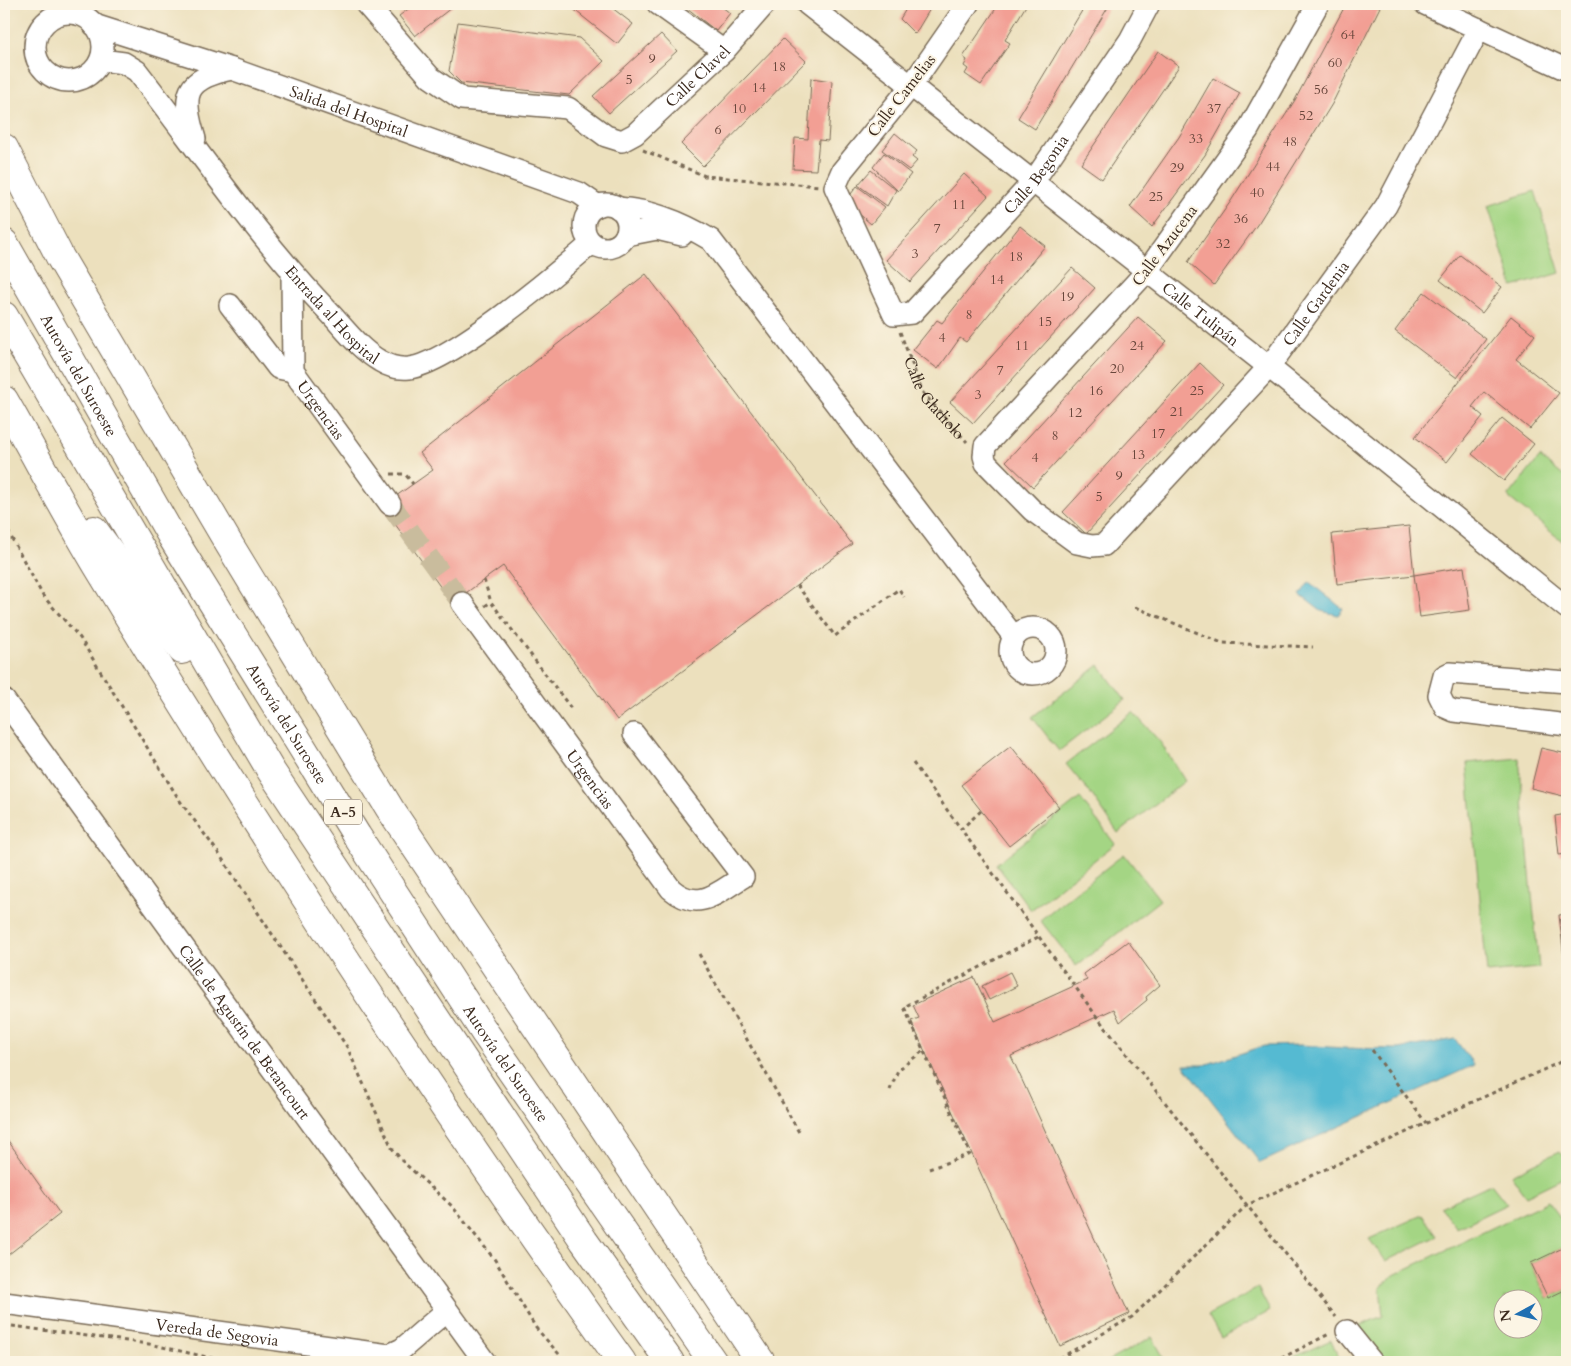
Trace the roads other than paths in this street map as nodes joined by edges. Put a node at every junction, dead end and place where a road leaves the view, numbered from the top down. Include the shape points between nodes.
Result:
1 (366, 4) edge
2 (658, 4) edge
3 (765, 4) edge
4 (808, 4) edge
5 (968, 4) edge
6 (1149, 4) edge
7 (1318, 4) edge
8 (1425, 4) edge
9 (75, 8) edge
10 (94, 25) junction
11 (1480, 29) junction
12 (724, 51) junction
13 (101, 60) junction
14 (232, 69) junction
15 (1567, 70) edge
16 (911, 86) junction
17 (4, 148) edge
18 (199, 150) junction
19 (1032, 182) junction
20 (608, 207) junction
21 (626, 235) junction
22 (711, 240) junction
23 (4, 243) edge
24 (592, 243) junction
25 (1147, 271) junction
26 (292, 274) junction
27 (230, 305) dead end
28 (894, 315) joint
29 (4, 316) edge
30 (1269, 367) junction
31 (293, 371) junction
32 (4, 400) edge
33 (11, 428) edge
34 (390, 504) tunnel mouth
35 (1104, 544) joint
36 (462, 603) tunnel mouth
37 (1567, 608) edge
38 (1014, 637) dead end
39 (1567, 682) edge
40 (4, 700) edge
41 (1567, 725) edge
42 (634, 734) dead end
43 (271, 770) junction
44 (4, 1303) edge
45 (446, 1311) junction
46 (1345, 1329) road end
47 (760, 1361) edge
48 (485, 1362) edge
49 (622, 1362) edge
50 (670, 1362) edge
51 (712, 1362) edge
52 (1372, 1362) edge

1 - 12 street, Calle Clavel via 430,77 462,99 568,108 606,136 622,141 635,134
2 - 12 street
3 - 12 street, Calle Clavel
4 - 16 street, Calle Tulipán
5 - 16 street, Calle Camelias
6 - 19 street, Calle Begonia via 1130,40
7 - 25 street, Calle Azucena via 1248,130
8 - 11 street
9 - 10 street
9 - 13 street via 55,16 40,28 34,46 39,64 52,78 71,82 89,75
10 - 13 street via 102,41
10 - 14 street, Salida del Hospital
11 - 15 street
11 - 30 street, Calle Gardenia via 1386,206
13 - 18 street, Entrada al Hospital via 132,66
14 - 18 street via 204,77 191,86 188,93 188,115
14 - 20 street, Salida del Hospital via 579,193
16 - 19 street, Calle Tulipán
16 - 28 street, Calle Camelias via 842,171 835,187
17 - 47 highway via 65,265 390,809
18 - 26 street, Entrada al Hospital
19 - 25 street, Calle Tulipán
19 - 28 street, Calle Begonia via 912,313
20 - 21 street via 627,221
20 - 22 street via 633,209 657,216
20 - 24 street via 589,213 584,223
21 - 22 street via 657,230
21 - 24 street via 611,248
22 - 38 street
23 - 51 highway, Autovía del Suroeste / A-5 via 172,537 352,828 485,1034
24 - 26 street, Entrada al Hospital via 480,331 438,357 410,368 396,368 380,362
25 - 30 street, Calle Tulipán
25 - 35 street, Calle Azucena via 985,446 986,463 1032,510 1077,543
26 - 31 street, Urgencias
27 - 31 street via 278,368
29 - 43 highway, Autovía del Suroeste / A-5
30 - 35 street, Calle Gardenia
30 - 37 street, Calle Tulipán
31 - 34 street, Urgencias
32 - 33 highway
33 - 43 highway
33 - 49 highway via 394,1034
36 - 42 street, Urgencias via 671,890 685,899 702,901 743,877
39 - 41 street via 1450,673 1444,676 1439,695 1445,707 1454,711
40 - 45 street, Calle de Agustín de Betancourt
43 - 50 highway, Autovía del Suroeste / A-5 via 584,1241
44 - 45 street, Vereda de Segovia via 389,1355 402,1349
45 - 48 street, Calle de Agustín de Betancourt
46 - 52 street

